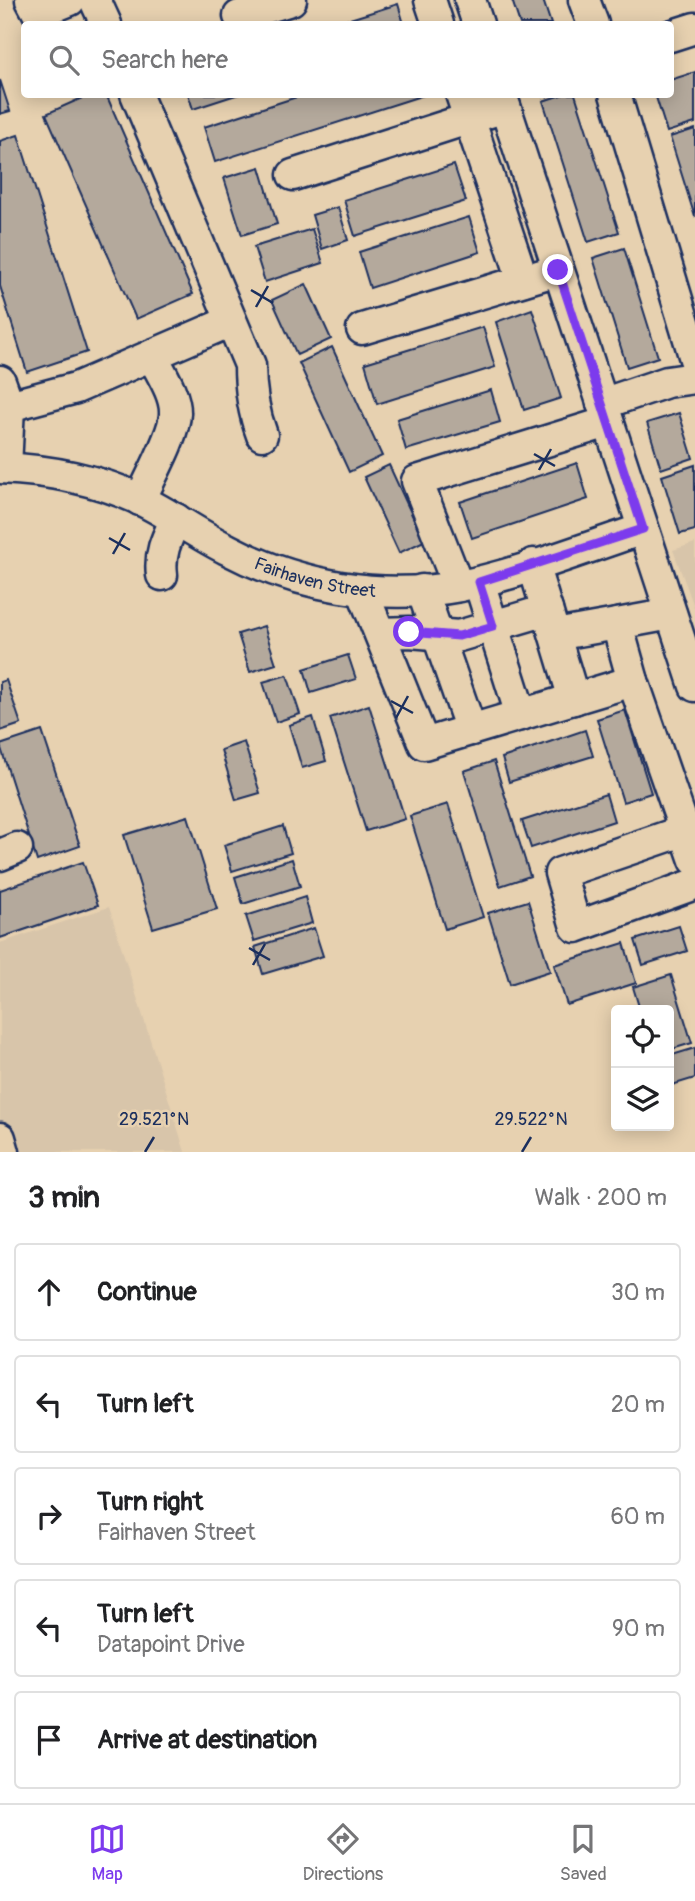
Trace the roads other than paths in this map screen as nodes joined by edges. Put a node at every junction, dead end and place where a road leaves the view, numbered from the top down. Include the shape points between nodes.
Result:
1 (31, 0) edge
2 (70, 0) edge
3 (95, 0) edge
4 (291, 0) edge
5 (430, 0) edge
6 (470, 0) edge
7 (584, 0) edge
8 (239, 16) dead end
9 (106, 21) edge
10 (437, 21) edge
11 (477, 21) edge
12 (592, 21) edge
13 (695, 28) edge
14 (674, 35) edge
15 (137, 98) edge
16 (616, 98) edge
17 (503, 101) edge
18 (465, 106) edge
19 (293, 174) dead end
20 (558, 270) junction
21 (523, 280) junction
22 (220, 325) junction
23 (362, 329) dead end
24 (152, 355) junction
25 (695, 359) edge
26 (695, 378) edge
27 (5, 394) edge
28 (605, 413) junction
29 (262, 435) dead end
30 (3, 468) edge
31 (140, 500) junction
32 (176, 519) junction
33 (643, 529) junction
34 (533, 564) junction
35 (162, 575) dead end
36 (468, 584) junction
37 (362, 590) junction
38 (422, 590) junction
39 (671, 614) junction
40 (551, 623) junction
41 (617, 624) junction
42 (493, 626) junction
43 (380, 633) junction
44 (437, 634) junction
45 (694, 677) edge
46 (633, 681) junction
47 (574, 699) junction
48 (521, 715) junction
49 (471, 730) junction
50 (685, 830) junction
51 (695, 860) edge
52 (695, 884) edge
53 (0, 1138) edge
54 (4, 1152) edge

1 - 2 street via 38,13
3 - 9 street
4 - 8 street
5 - 10 street
6 - 11 street
7 - 12 street
13 - 14 street
15 - 22 street
16 - 25 street
17 - 18 street
17 - 20 street
18 - 19 street
18 - 21 street
20 - 21 street
20 - 28 street
21 - 23 street
22 - 24 street
22 - 29 street via 250,365 253,411
24 - 27 street via 76,388
24 - 31 street via 175,413
26 - 28 street via 667,382
27 - 30 street
28 - 33 street
28 - 36 street via 417,481
30 - 31 street, Fairhaven Street via 63,474
31 - 32 street, Fairhaven Street
32 - 35 street via 163,546
32 - 37 street, Fairhaven Street via 260,565
33 - 34 street, Fairhaven Street
33 - 39 street
34 - 36 street, Fairhaven Street
34 - 40 street
36 - 38 street, Fairhaven Street
36 - 42 street
37 - 38 street, Fairhaven Street
37 - 43 street
38 - 44 street
39 - 41 street
39 - 45 street
40 - 41 street
40 - 42 street
40 - 47 street
41 - 46 street
42 - 44 street via 459,636
42 - 48 street
43 - 44 street
43 - 49 street via 424,744
44 - 49 street
46 - 47 street
46 - 50 street
47 - 48 street
48 - 49 street
50 - 51 street
50 - 52 street via 560,873 576,927
53 - 54 street

